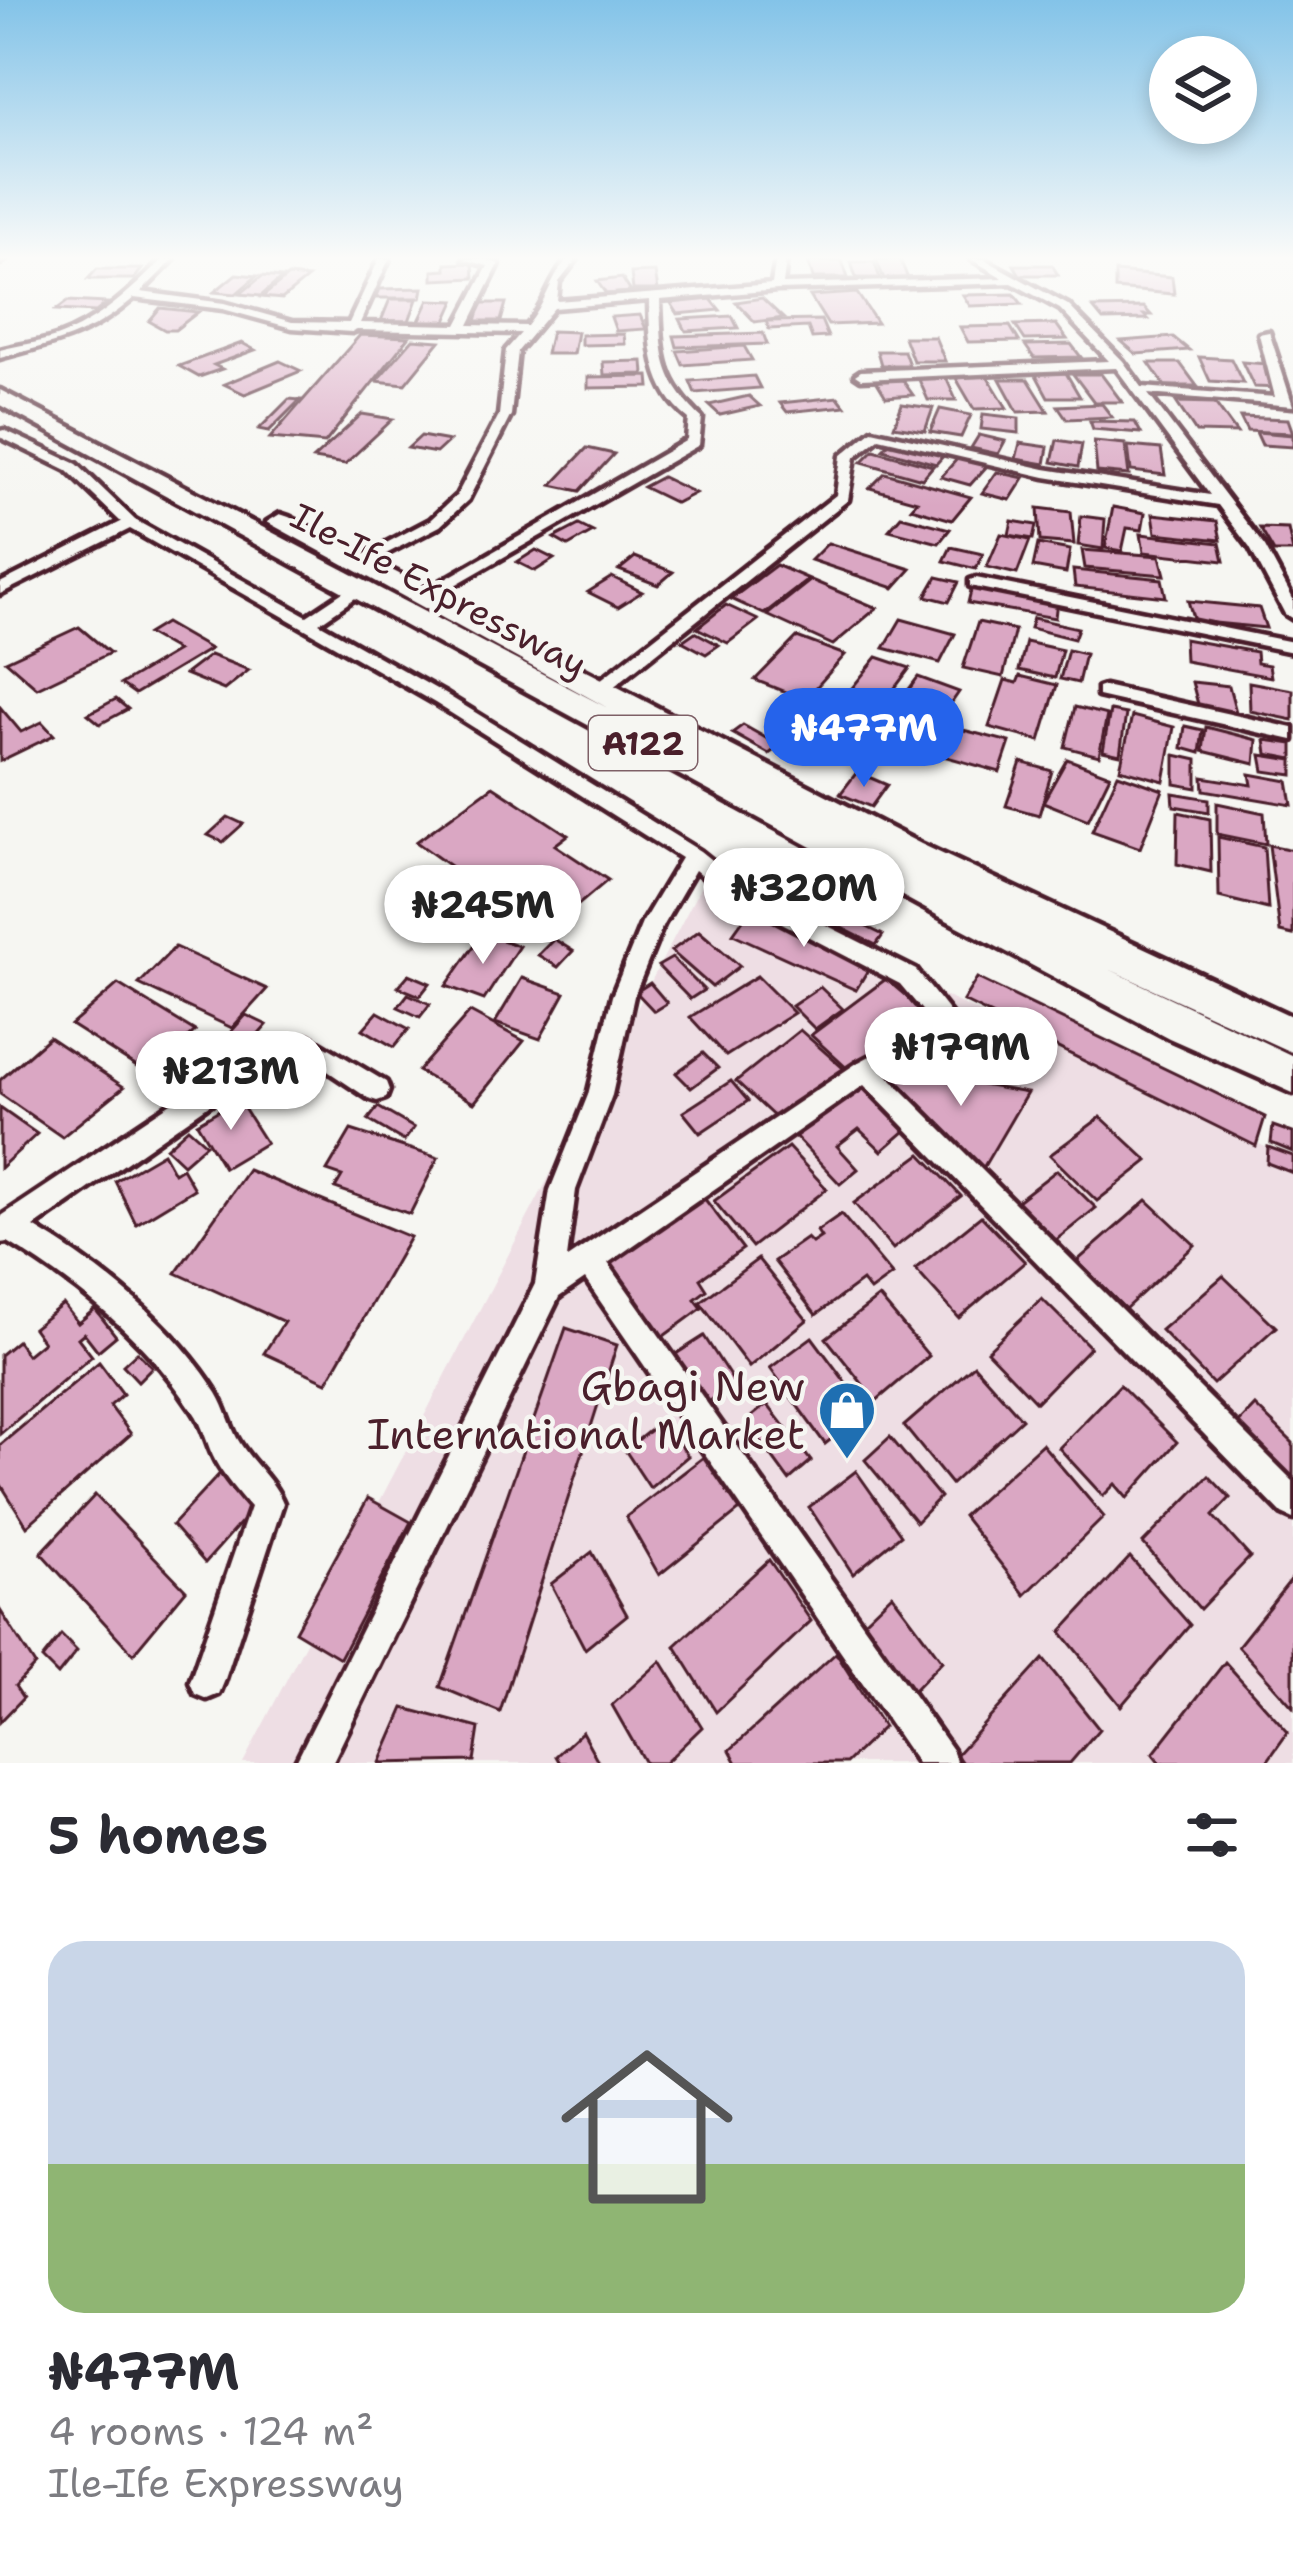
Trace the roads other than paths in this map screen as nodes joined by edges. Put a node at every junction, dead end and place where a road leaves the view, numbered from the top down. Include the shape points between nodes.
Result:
1 (12, 341) edge
2 (47, 341) edge
3 (520, 341) edge
4 (659, 341) edge
5 (1097, 341) edge
6 (1267, 341) edge
7 (20, 347) junction
8 (0, 354) edge
9 (1119, 364) junction
10 (861, 375) dead end
11 (0, 378) edge
12 (1138, 390) junction
13 (1288, 402) edge
14 (12, 420) edge
15 (1222, 501) junction
16 (130, 523) junction
17 (357, 577) junction
18 (976, 583) dead end
19 (0, 590) edge
20 (422, 599) junction
21 (1293, 614) edge
22 (309, 622) junction
23 (1293, 647) edge
24 (601, 688) junction
25 (1104, 692) dead end
26 (1293, 734) edge
27 (693, 856) junction
28 (1293, 1036) edge
29 (866, 1070) junction
30 (1293, 1075) edge
31 (376, 1090) dead end
32 (5, 1229) edge
33 (589, 1260) junction
34 (549, 1288) junction
35 (1293, 1503) edge
36 (207, 1682) dead end
37 (318, 1760) edge
38 (939, 1763) edge

1 - 7 street
2 - 7 street
3 - 17 street via 501,424 456,506
4 - 20 street via 664,387 696,418 694,442
5 - 9 street
6 - 13 street
7 - 8 street
9 - 10 street
9 - 12 street
11 - 17 highway, Ile-Ife Expressway / A122
12 - 13 street
12 - 15 street
14 - 16 street
14 - 17 highway, Ile-Ife Expressway / A122
15 - 21 street
15 - 24 street via 1045,473 878,433 848,456 843,497
16 - 19 street
16 - 22 street
17 - 20 highway, Ile-Ife Expressway / A122
17 - 22 street
17 - 30 highway, Ile-Ife Expressway / A122 via 1141,1004
18 - 23 street
20 - 24 highway, Ile-Ife Expressway / A122
22 - 27 street
24 - 28 highway, Ile-Ife Expressway / A122 via 928,864
25 - 26 street
27 - 29 street via 729,886 908,977 934,1004 935,1033
27 - 34 street via 622,996 600,1095 563,1190
29 - 33 street
29 - 35 street
31 - 32 street via 309,1046 272,1048
32 - 36 street via 88,1282 170,1360 207,1402 226,1448 267,1503
33 - 34 street
33 - 38 street
34 - 37 street

